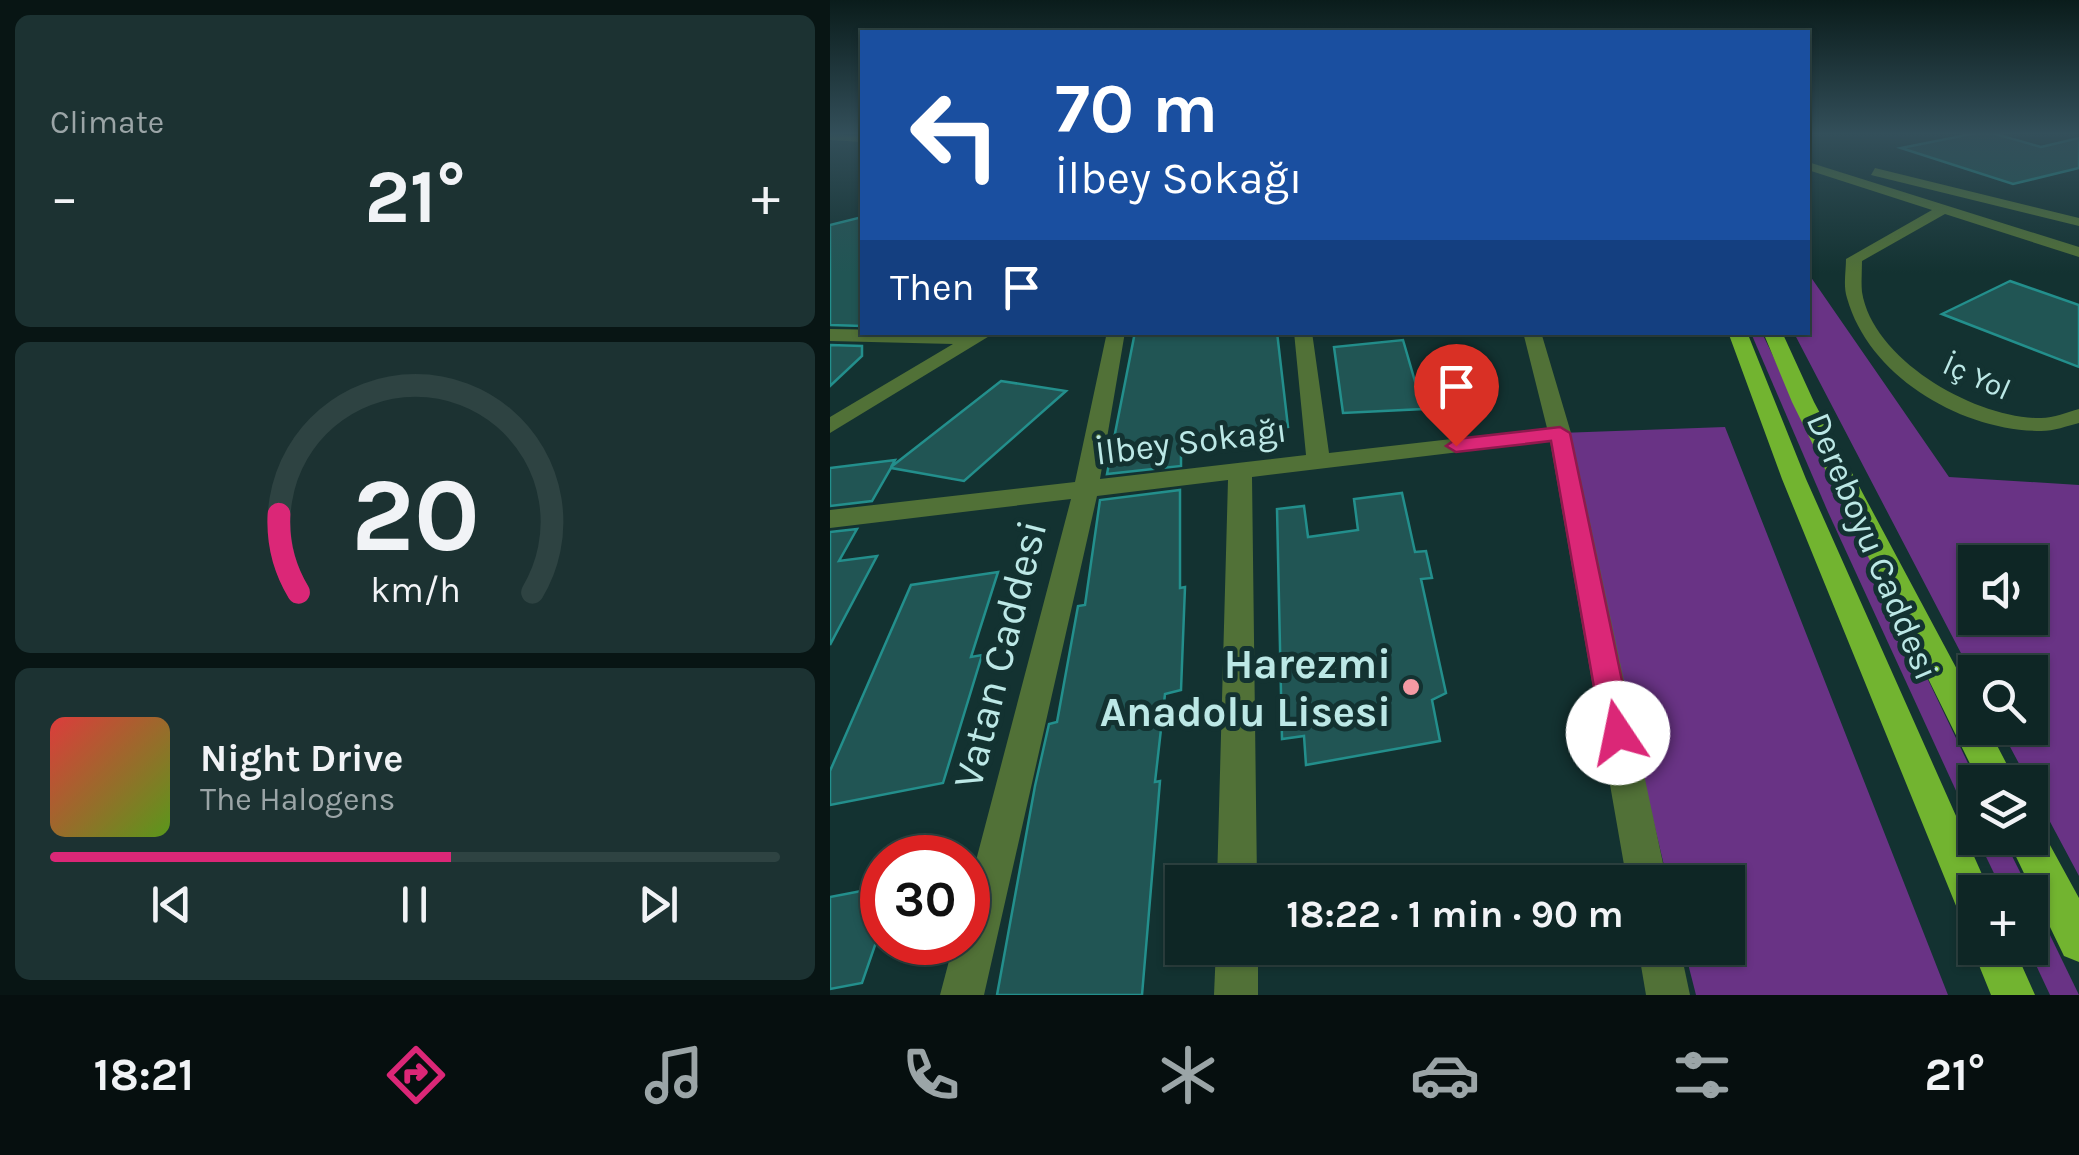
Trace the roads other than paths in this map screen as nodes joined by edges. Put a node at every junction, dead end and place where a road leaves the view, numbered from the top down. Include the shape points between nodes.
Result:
1 (1849, 179) edge
2 (1918, 179) edge
3 (1923, 179) edge
4 (1942, 210) junction
5 (2079, 218) edge
6 (2079, 252) edge
7 (830, 335) edge
8 (1115, 335) edge
9 (1303, 335) edge
10 (1533, 335) edge
11 (1738, 335) edge
12 (1773, 335) edge
13 (982, 336) edge
14 (2079, 416) edge
15 (830, 426) edge
16 (1560, 433) junction
17 (1318, 462) junction
18 (1240, 471) junction
19 (1086, 489) junction
20 (830, 519) edge
21 (1989, 765) edge
22 (2035, 855) edge
23 (1237, 865) edge
24 (1644, 865) edge
25 (1963, 875) edge
26 (2079, 941) edge
27 (1237, 965) edge
28 (1662, 965) edge
29 (2000, 965) edge
30 (962, 995) edge
31 (1236, 995) edge
32 (1668, 995) edge
33 (2013, 995) edge

1 - 4 street
2 - 5 street
3 - 5 street
4 - 6 street
4 - 14 street, İç Yol via 1854,259 1856,308 1903,372 1946,401 2013,425 2066,423
7 - 13 street
8 - 19 street, Vatan Caddesi
9 - 17 street
10 - 16 street
11 - 25 main road, Dereboyu Caddesi
12 - 21 main road, Dereboyu Caddesi
13 - 15 street
16 - 17 street, İlbey Sokağı
16 - 24 street
17 - 18 street, İlbey Sokağı
18 - 19 street, İlbey Sokağı
18 - 23 street
19 - 20 street, İlbey Sokağı
19 - 30 street, Vatan Caddesi
22 - 26 main road
27 - 31 street
28 - 32 street
29 - 33 main road

